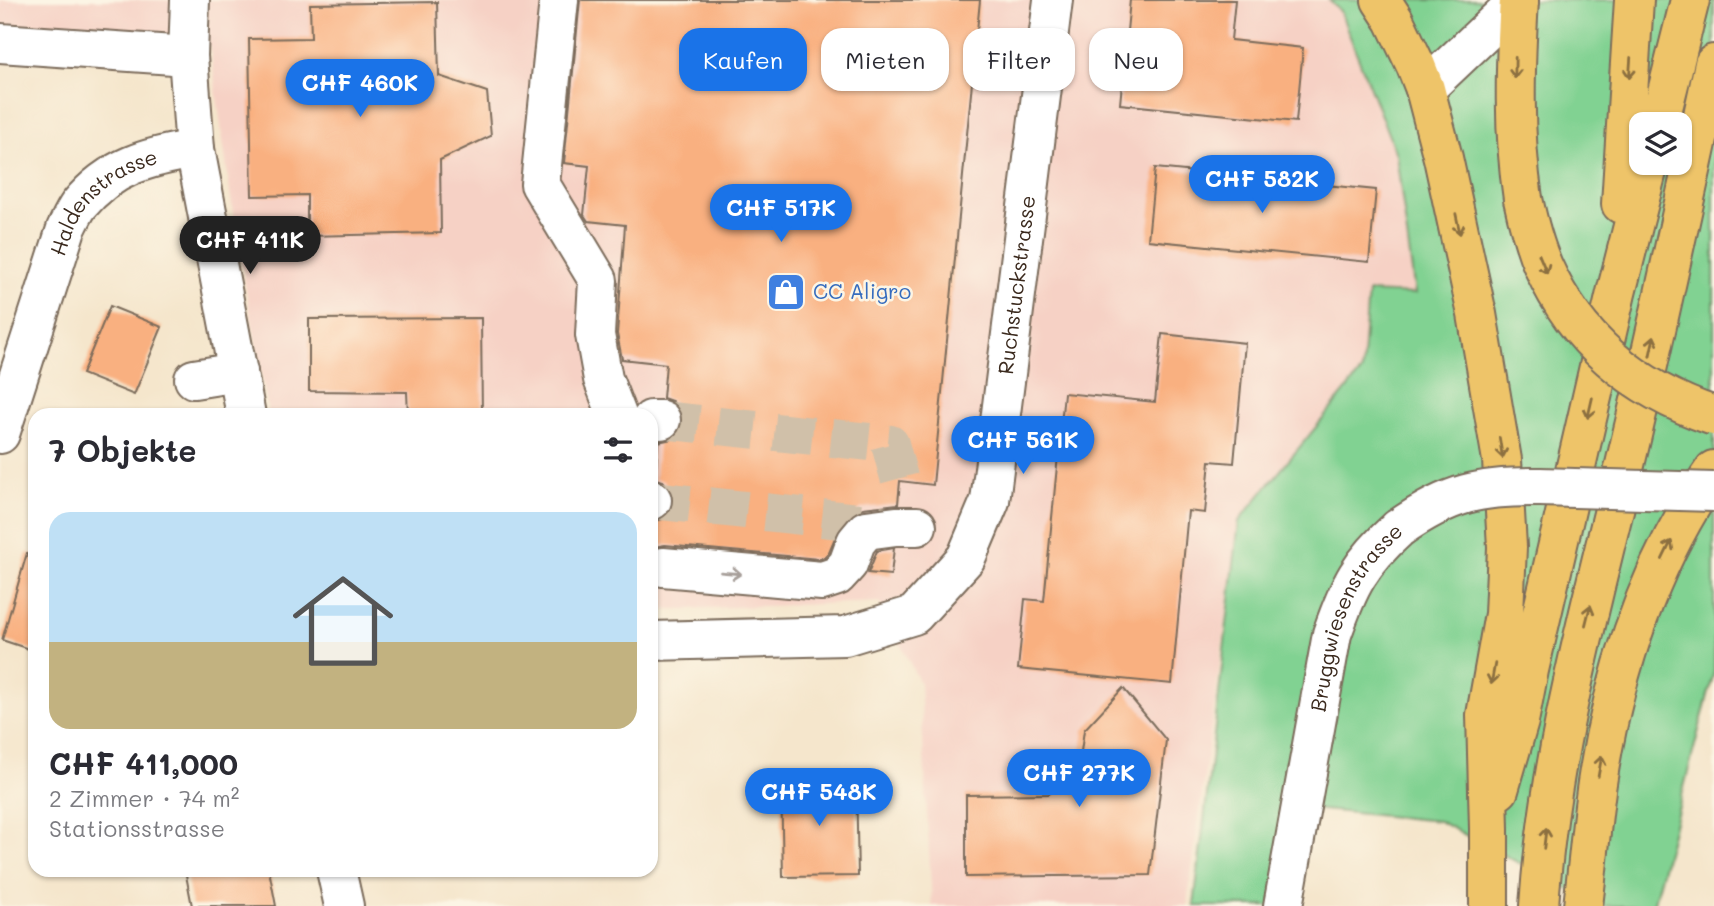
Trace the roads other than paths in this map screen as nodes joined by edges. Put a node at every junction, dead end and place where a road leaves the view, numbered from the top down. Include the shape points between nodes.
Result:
1 (190, 0) edge
2 (559, 0) edge
3 (1053, 0) edge
4 (1381, 0) edge
5 (1519, 0) edge
6 (1634, 0) edge
7 (1690, 0) edge
8 (0, 43) edge
9 (188, 55) junction
10 (1714, 64) edge
11 (1425, 89) junction
12 (1662, 112) edge
13 (195, 149) junction
14 (1646, 175) edge
15 (1616, 293) junction
16 (238, 372) junction
17 (194, 379) dead end
18 (245, 408) edge
19 (614, 408) edge
20 (1714, 416) edge
21 (0, 433) edge
22 (1714, 470) edge
23 (1714, 492) edge
24 (906, 526) dead end
25 (663, 567) dead end
26 (658, 641) edge
27 (1489, 829) junction
28 (338, 877) edge
29 (344, 906) edge
30 (1283, 906) edge
31 (1489, 906) edge
32 (1539, 906) edge
33 (1583, 906) edge

1 - 9 street, Haldenstrasse
2 - 19 street via 540,184 598,280 595,335
3 - 26 street, Ruchstuckstrasse via 990,500 966,558 914,615 845,636
4 - 11 highway
5 - 11 street
5 -> 20 highway, bridge via 1515,96 1519,173 1542,264 1569,314 1629,375 1673,401
6 -> 15 highway
7 - 12 highway
8 - 9 street
9 - 13 street, Haldenstrasse
32 -> 10 highway via 1554,777 1574,676 1641,399
11 -> 27 highway via 1477,314 1503,460 1504,614 1486,715
13 - 16 street
13 - 21 street, Haldenstrasse via 118,171 78,206 66,229
14 - 15 highway
15 -> 27 highway
16 - 17 street
16 - 18 street
33 -> 22 highway via 1592,821 1616,688 1667,547
23 - 30 street, Bruggwiesenstrasse, bridge via 1531,486 1489,489 1445,500 1399,528 1357,574 1332,634
25 -> 24 street via 822,581 837,576 848,564 866,530
27 - 31 highway
28 - 29 street

